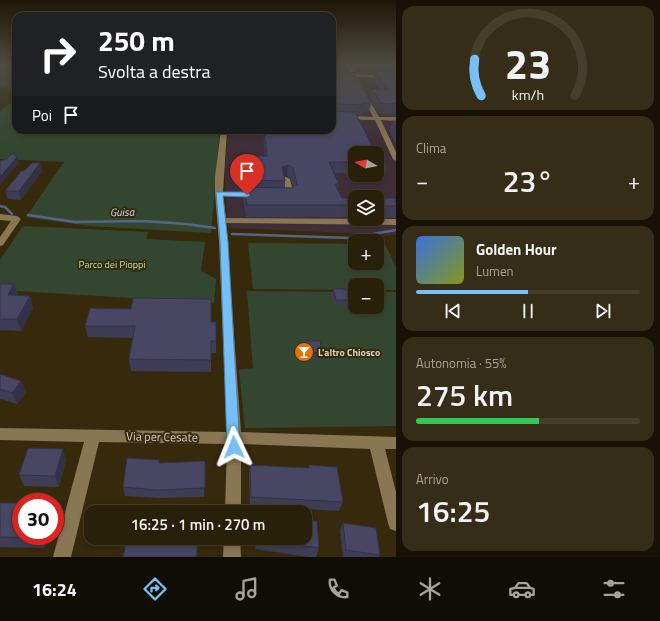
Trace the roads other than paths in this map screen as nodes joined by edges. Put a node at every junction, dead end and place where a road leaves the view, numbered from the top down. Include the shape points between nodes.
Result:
1 (362, 91) edge
2 (336, 117) edge
3 (377, 118) junction
4 (396, 119) edge
5 (224, 134) edge
6 (396, 159) edge
7 (286, 179) edge
8 (219, 194) junction
9 (0, 217) edge
10 (221, 220) junction
11 (396, 222) edge
12 (0, 242) edge
13 (0, 434) edge
14 (93, 436) junction
15 (234, 438) junction
16 (376, 442) junction
17 (396, 443) edge
18 (233, 505) edge
19 (396, 523) edge
20 (232, 545) edge
21 (62, 557) edge
22 (232, 557) edge

1 - 3 street
2 - 3 street
3 - 4 street
3 - 6 street
5 - 8 street
7 - 8 street via 290,196
8 - 10 street
9 - 12 street via 17,219
10 - 11 street
10 - 15 street
13 - 14 street, Via per Cesate
14 - 15 street, Via per Cesate
14 - 21 street
15 - 16 street, Via per Cesate
15 - 18 street
16 - 17 street, Via per Cesate
16 - 19 street
20 - 22 street

